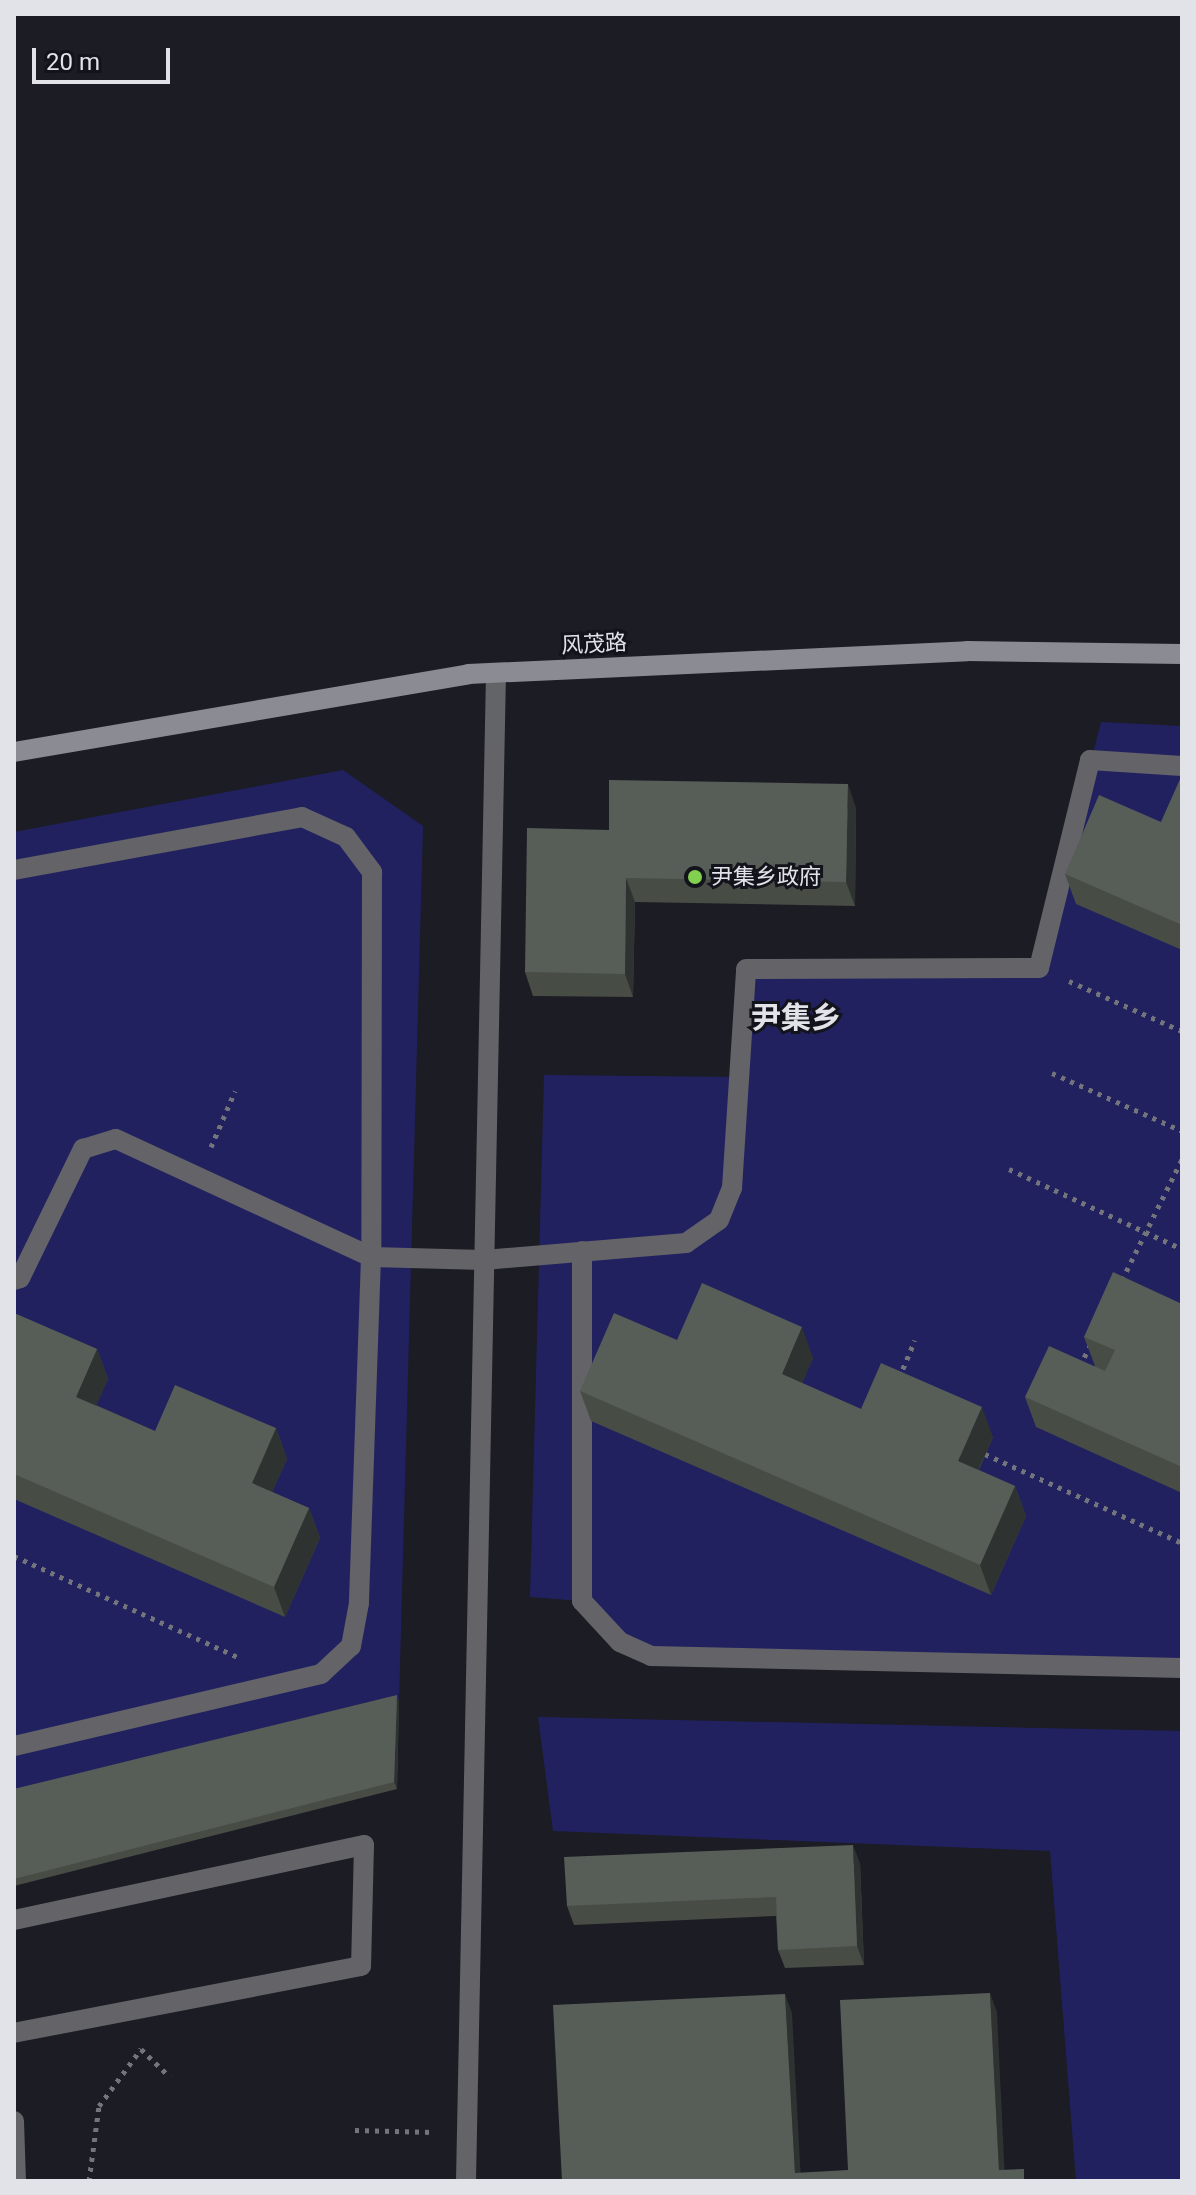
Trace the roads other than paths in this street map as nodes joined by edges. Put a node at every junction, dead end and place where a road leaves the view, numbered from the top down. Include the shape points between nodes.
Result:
1 (1182, 654) edge
2 (496, 673) junction
3 (14, 752) edge
4 (1182, 766) edge
5 (14, 870) edge
6 (582, 1251) junction
7 (371, 1257) junction
8 (484, 1260) junction
9 (14, 1280) edge
10 (1182, 1668) edge
11 (14, 1746) edge
12 (14, 1920) edge
13 (14, 2033) edge
14 (14, 2121) edge
15 (16, 2181) edge
16 (466, 2181) edge

1 - 2 street, 风茂路 via 967,651
2 - 3 street, 风茂路
2 - 8 street
4 - 6 street via 1090,760 1039,968 746,969 732,1188 719,1220 686,1243
5 - 7 street via 302,817 346,837 372,872
6 - 8 street
6 - 10 street via 582,1601 620,1642 651,1656
7 - 8 street
7 - 9 street via 116,1139 83,1149 20,1278
7 - 11 street via 359,1603 351,1646 321,1674
8 - 16 street
12 - 13 street via 364,1845 361,1966
14 - 15 street

